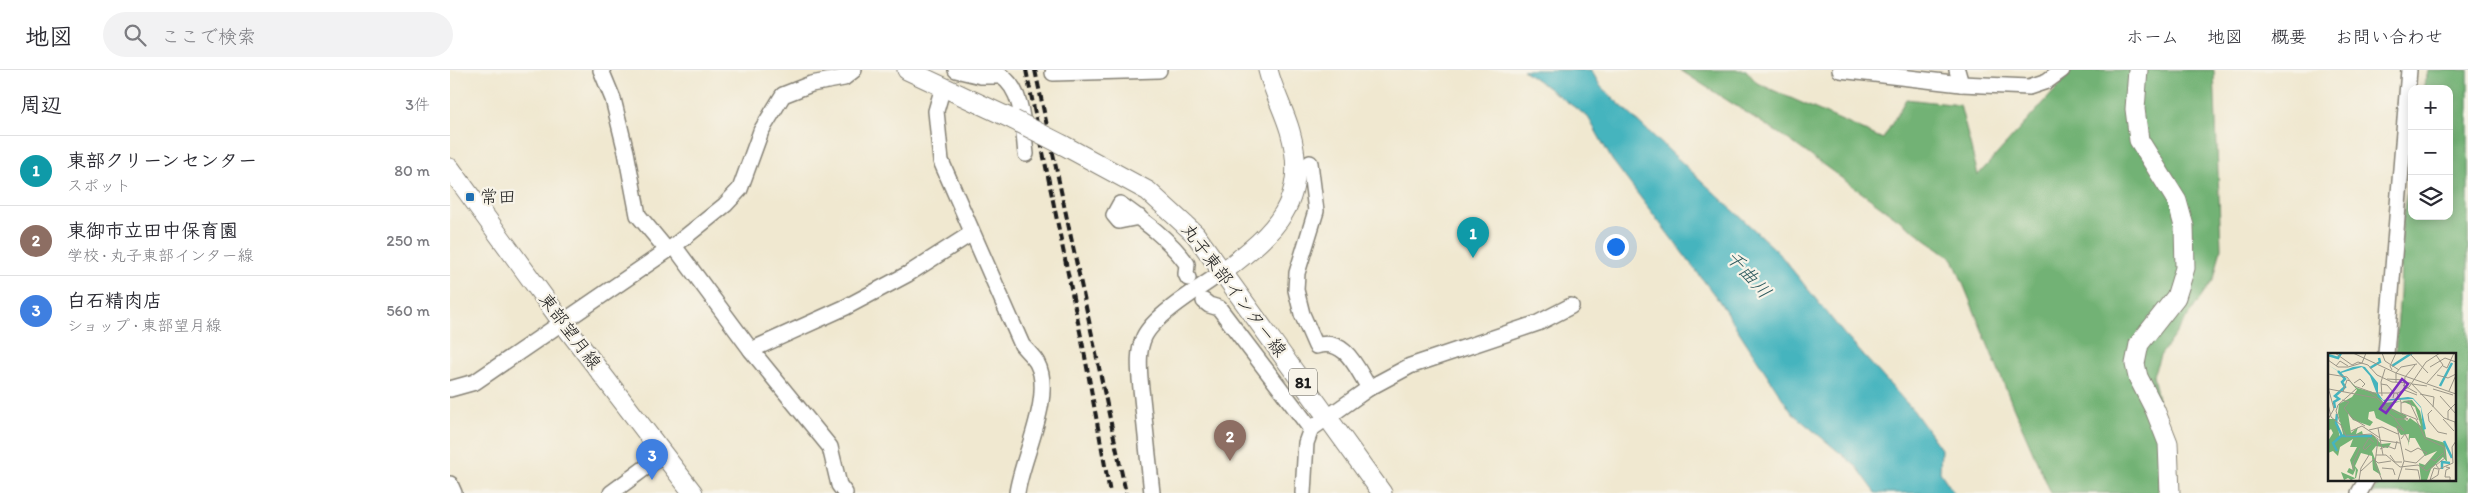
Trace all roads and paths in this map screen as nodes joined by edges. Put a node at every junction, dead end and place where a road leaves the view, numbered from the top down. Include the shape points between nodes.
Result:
1 (601, 70) edge
2 (854, 70) edge
3 (907, 70) edge
4 (956, 70) edge
5 (1159, 70) edge
6 (1268, 70) edge
7 (1840, 70) edge
8 (2062, 70) edge
9 (2138, 70) edge
10 (2408, 70) edge
11 (1053, 73) dead end
12 (1959, 77) edge
13 (942, 87) junction
14 (1026, 154) dead end
15 (1310, 163) dead end
16 (450, 168) edge
17 (1139, 217) dead end
18 (972, 233) junction
19 (671, 248) junction
20 (1224, 271) junction
21 (1188, 278) dead end
22 (1204, 301) dead end
23 (1571, 306) dead end
24 (562, 322) junction
25 (751, 350) junction
26 (2386, 353) edge
27 (1369, 388) junction
28 (450, 389) edge
29 (1328, 417) junction
30 (1312, 429) junction
31 (664, 454) junction
32 (2366, 480) edge
33 (450, 484) edge
34 (454, 493) edge
35 (611, 493) edge
36 (693, 493) edge
37 (845, 493) edge
38 (1017, 493) edge
39 (1152, 493) edge
40 (1303, 493) edge
41 (1382, 493) edge
42 (2170, 493) edge
43 (2358, 493) edge

1 - 19 street via 613,99 638,215
2 - 19 street via 844,78 811,84 783,95 761,131 740,189
3 - 13 main road, 丸子東部インター線 / 81
4 - 14 street via 981,76 1001,76 1012,86 1019,105
5 - 11 street
6 - 20 main road via 1293,142 1294,187 1284,214 1272,232
7 - 12 street
8 - 12 street via 2047,81 2029,87
9 - 42 main road via 2135,109 2139,140 2177,201 2184,226 2185,268 2176,297 2139,344 2135,364 2138,378 2168,443
10 - 26 street
13 - 18 street via 936,111 941,161
13 - 20 main road, 丸子東部インター線 / 81, bridge via 1014,120 1148,191 1195,234
15 - 27 street via 1316,211 1297,273 1296,290 1302,314 1316,346 1330,344 1343,348
16 - 24 main road, 東部望月線
17 - 21 street via 1178,252 1187,264
18 - 25 street via 908,274 846,307
18 - 38 street via 1022,345 1037,363 1041,374 1035,432 1018,479
19 - 24 street
19 - 25 street
20 - 29 main road, 丸子東部インター線 / 81
20 - 39 street via 1158,320 1142,343 1140,379
22 - 30 street via 1219,308
23 - 27 street via 1538,323 1410,366
24 - 28 street via 475,382
24 - 31 main road, 東部望月線
25 - 37 street via 830,447 839,485
27 - 29 street
29 - 30 street
29 - 41 main road, 丸子東部インター線 / 81
30 - 40 street via 1306,443
31 - 35 street
31 - 36 main road, 東部望月線
32 - 43 street
33 - 34 street

